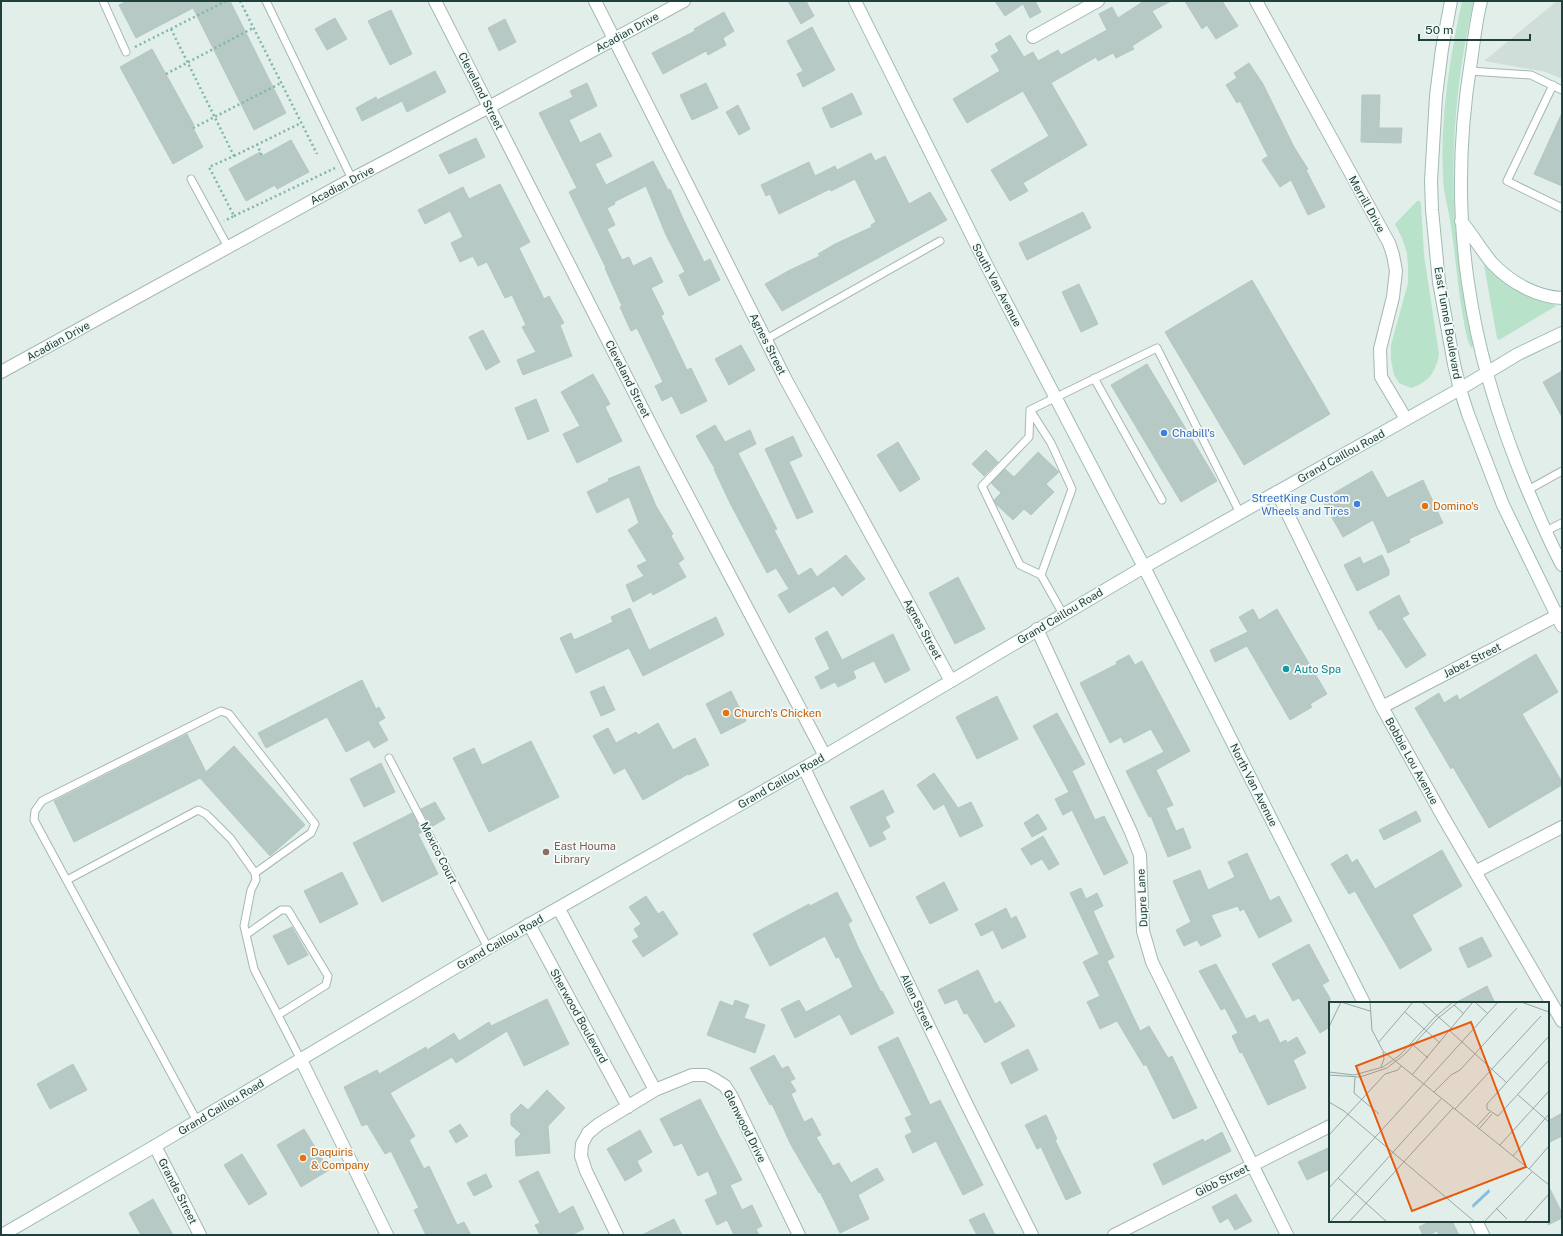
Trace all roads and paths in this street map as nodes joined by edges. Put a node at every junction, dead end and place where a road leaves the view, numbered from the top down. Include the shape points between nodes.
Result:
1 (103, 1) edge
2 (226, 1) edge
3 (240, 1) edge
4 (266, 1) edge
5 (435, 1) edge
6 (595, 1) edge
7 (684, 1) edge
8 (855, 1) edge
9 (1098, 1) edge
10 (1256, 1) edge
11 (1451, 1) edge
12 (1481, 1) edge
13 (253, 28) junction
14 (171, 29) junction
15 (1032, 37) dead end
16 (614, 39) junction
17 (126, 52) joint
18 (188, 63) junction
19 (1469, 71) junction
20 (166, 74) dead end
21 (281, 83) junction
22 (1553, 86) junction
23 (1562, 90) edge
24 (489, 107) junction
25 (215, 117) junction
26 (301, 123) junction
27 (193, 128) dead end
28 (257, 144) junction
29 (317, 154) dead end
30 (234, 156) junction
31 (262, 156) dead end
32 (344, 163) junction
33 (191, 179) dead end
34 (352, 179) junction
35 (1562, 208) edge
36 (234, 216) junction
37 (1462, 221) junction
38 (216, 225) junction
39 (940, 241) dead end
40 (228, 247) junction
41 (1562, 298) edge
42 (1562, 333) edge
43 (765, 340) junction
44 (1, 372) edge
45 (1486, 373) junction
46 (1094, 378) junction
47 (1460, 389) junction
48 (1056, 396) junction
49 (1030, 410) junction
50 (1406, 419) junction
51 (1562, 471) edge
52 (1528, 490) junction
53 (1277, 492) junction
54 (1162, 500) dead end
55 (1240, 513) junction
56 (1562, 523) edge
57 (1546, 532) junction
58 (1562, 565) edge
59 (1144, 566) junction
60 (1041, 575) junction
61 (1063, 614) junction
62 (1560, 618) edge
63 (1037, 629) junction
64 (952, 681) junction
65 (1382, 707) junction
66 (825, 756) junction
67 (389, 758) dead end
68 (804, 768) junction
69 (1562, 827) edge
70 (1475, 872) junction
71 (255, 873) junction
72 (67, 880) junction
73 (559, 909) junction
74 (529, 924) junction
75 (247, 934) junction
76 (488, 948) junction
77 (1363, 1002) edge
78 (1548, 1002) edge
79 (1549, 1004) edge
80 (278, 1015) junction
81 (1556, 1017) edge
82 (301, 1060) junction
83 (655, 1090) junction
84 (628, 1107) junction
85 (197, 1121) junction
86 (1329, 1126) edge
87 (155, 1146) junction
88 (1252, 1165) junction
89 (1476, 1222) edge
90 (2, 1235) edge
91 (200, 1235) edge
92 (387, 1235) edge
93 (617, 1235) edge
94 (799, 1235) edge
95 (1032, 1235) edge
96 (1114, 1235) edge
97 (1287, 1235) edge
98 (1483, 1235) edge

1 - 17 lane
2 - 14 path
3 - 13 path
4 - 32 lane
5 - 24 street, Cleveland Street
6 - 16 street, Agnes Street
7 - 16 street, Acadian Drive
8 - 48 street, South Van Avenue via 988,268
9 - 15 street
10 - 50 street, Merrill Drive via 1389,243 1396,271 1393,297 1380,349 1381,376
11 - 47 street, East Tunnel Boulevard via 1436,96 1431,181 1439,282
12 - 19 street
13 - 18 path
13 - 21 path
14 - 17 path
14 - 18 path
16 - 24 street, Acadian Drive
16 - 43 street, Agnes Street
18 - 20 path
18 - 25 path
19 - 22 lane via 1531,75
19 - 37 street via 1465,96 1460,185
21 - 25 path
21 - 26 path
22 - 23 lane
22 - 35 lane via 1507,181
24 - 34 street, Acadian Drive
24 - 66 street, Cleveland Street via 656,434
25 - 27 path
25 - 30 path
26 - 28 path
26 - 29 path
28 - 30 path
28 - 31 path
30 - 36 path via 209,167
32 - 34 lane
32 - 36 path
33 - 38 lane
34 - 40 street, Acadian Drive
36 - 38 path
37 - 41 street via 1492,263 1513,281 1531,290
37 - 45 street via 1463,249 1473,316
38 - 40 lane
39 - 43 lane
40 - 44 street, Acadian Drive
42 - 45 street, Grand Caillou Road
43 - 64 street, Agnes Street
45 - 47 street, Grand Caillou Road
45 - 52 street via 1510,448
46 - 48 lane
46 - 54 lane
46 - 55 lane via 1157,348
47 - 50 street, Grand Caillou Road
47 - 62 street, East Tunnel Boulevard via 1502,505
48 - 49 lane
48 - 59 street, South Van Avenue
49 - 60 lane via 1051,443 1072,489
49 - 60 lane via 1029,437 982,486 1020,565
50 - 53 street, Grand Caillou Road
51 - 52 lane
52 - 57 street
53 - 55 street, Grand Caillou Road
53 - 65 street, Bobbie Lou Avenue
55 - 59 street, Grand Caillou Road
56 - 57 lane
57 - 58 street
59 - 61 street, Grand Caillou Road
59 - 77 street, North Van Avenue
60 - 61 lane
61 - 63 street, Grand Caillou Road
62 - 65 street, Jabez Street
63 - 64 street, Grand Caillou Road
63 - 88 street, Dupre Lane via 1140,855 1143,931 1152,962
64 - 66 street, Grand Caillou Road
65 - 70 street, Bobbie Lou Avenue
66 - 68 street, Grand Caillou Road
67 - 76 lane, Mexico Court
68 - 73 street, Grand Caillou Road
68 - 95 street, Allen Street
69 - 70 street
70 - 78 street, Bobbie Lou Avenue
71 - 72 lane via 231,839 206,814 198,810
71 - 72 lane via 311,833 315,824 233,719 221,711 42,801 35,811 34,820
71 - 75 lane via 256,880 251,890 244,926
72 - 85 lane
73 - 74 street, Grand Caillou Road
73 - 83 street
74 - 76 street, Grand Caillou Road
74 - 84 street, Sherwood Boulevard
75 - 80 lane via 254,969
75 - 80 lane via 281,910 288,910 328,976 326,985
76 - 82 street, Grand Caillou Road
79 - 81 street, Bobbie Lou Avenue
80 - 82 lane
82 - 85 street, Grand Caillou Road
82 - 92 street
83 - 84 street, Glenwood Drive
83 - 94 street, Glenwood Drive via 692,1075 706,1075 725,1086
84 - 93 street, Glenwood Drive via 588,1132 581,1150 586,1171
85 - 87 street, Grand Caillou Road
86 - 88 street, Gibb Street
87 - 90 street, Grand Caillou Road
87 - 91 street, Grande Street
88 - 96 street, Gibb Street
88 - 97 street, Dupre Lane
89 - 98 street

